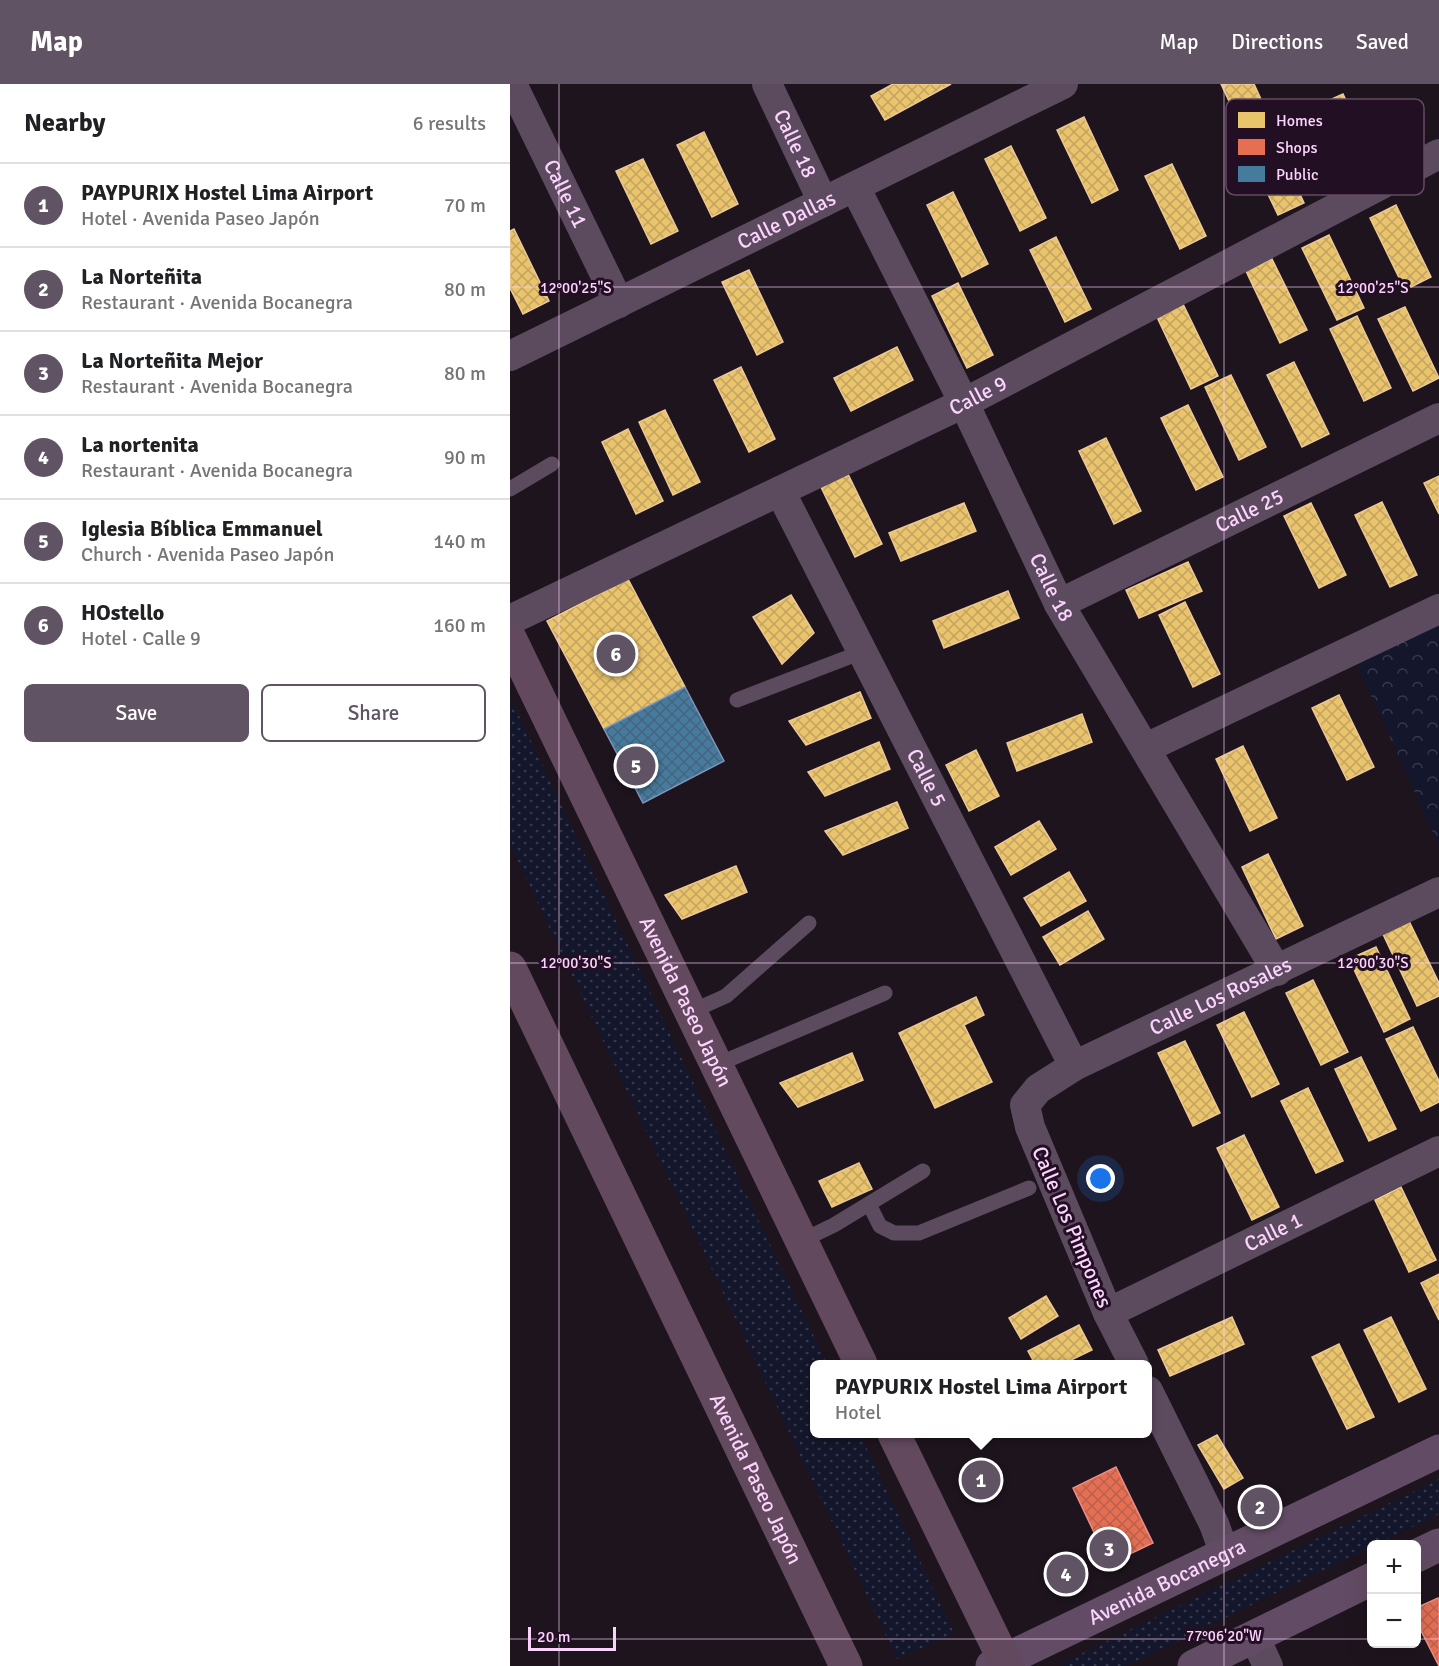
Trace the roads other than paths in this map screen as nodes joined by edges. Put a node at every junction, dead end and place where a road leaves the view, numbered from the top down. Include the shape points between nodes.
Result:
1 (512, 84) edge
2 (767, 84) edge
3 (1063, 84) edge
4 (1439, 154) edge
5 (1424, 162) edge
6 (855, 186) junction
7 (1361, 195) edge
8 (823, 202) junction
9 (619, 303) junction
10 (510, 356) edge
11 (964, 404) junction
12 (1439, 418) edge
13 (552, 464) dead end
14 (510, 489) edge
15 (780, 490) junction
16 (1059, 604) junction
17 (1439, 609) edge
18 (510, 620) edge
19 (510, 638) edge
20 (862, 652) junction
21 (736, 700) dead end
22 (1146, 748) junction
23 (1439, 892) edge
24 (809, 923) dead end
25 (510, 968) edge
26 (1277, 971) junction
27 (885, 993) dead end
28 (690, 1012) junction
29 (716, 1065) junction
30 (1074, 1066) junction
31 (1038, 1089) joint
32 (1439, 1150) edge
33 (923, 1170) dead end
34 (1029, 1188) dead end
35 (869, 1204) junction
36 (801, 1240) junction
37 (1108, 1313) junction
38 (859, 1360) edge
39 (1132, 1360) edge
40 (1152, 1399) edge
41 (896, 1438) edge
42 (1439, 1452) edge
43 (1439, 1545) edge
44 (1226, 1554) junction
45 (1421, 1554) edge
46 (1367, 1581) edge
47 (1254, 1636) junction
48 (1001, 1664) edge
49 (846, 1666) edge
50 (1194, 1666) edge
51 (1268, 1666) edge

1 - 9 street, Calle 11
2 - 8 street, Calle 18
3 - 6 street, Calle Dallas
4 - 5 street, Calle 9
6 - 8 street, Calle Dallas
6 - 11 street, Calle 18
7 - 11 street, Calle 9
8 - 9 street, Calle Dallas
9 - 10 street, Calle Dallas
11 - 15 street, Calle 9
11 - 16 street, Calle 18
12 - 16 street, Calle 25
13 - 14 lane
15 - 18 street, Calle 9
15 - 20 street, Calle 5
16 - 22 street, Calle 18
17 - 22 street
19 - 28 main road, Avenida Paseo Japón
20 - 21 lane
20 - 30 street, Calle 5
22 - 26 street, Calle 18
23 - 26 street, Calle Los Rosales
24 - 28 lane via 726,996
25 - 49 main road, Avenida Paseo Japón
26 - 30 street, Calle Los Rosales
27 - 29 lane
28 - 29 main road, Avenida Paseo Japón
29 - 36 main road, Avenida Paseo Japón
30 - 31 street, Calle Los Rosales
31 - 37 street, Calle Los Pimpones via 1025,1105 1030,1127
32 - 37 street, Calle 1
33 - 35 lane
34 - 35 lane via 920,1233 894,1233 880,1226
35 - 36 lane
36 - 38 main road, Avenida Paseo Japón
37 - 39 street, Calle Los Pimpones
40 - 44 street
41 - 48 main road
42 - 44 main road, Avenida Bocanegra
43 - 45 main road
44 - 48 main road, Avenida Bocanegra
46 - 47 main road
47 - 50 main road
47 - 51 street

